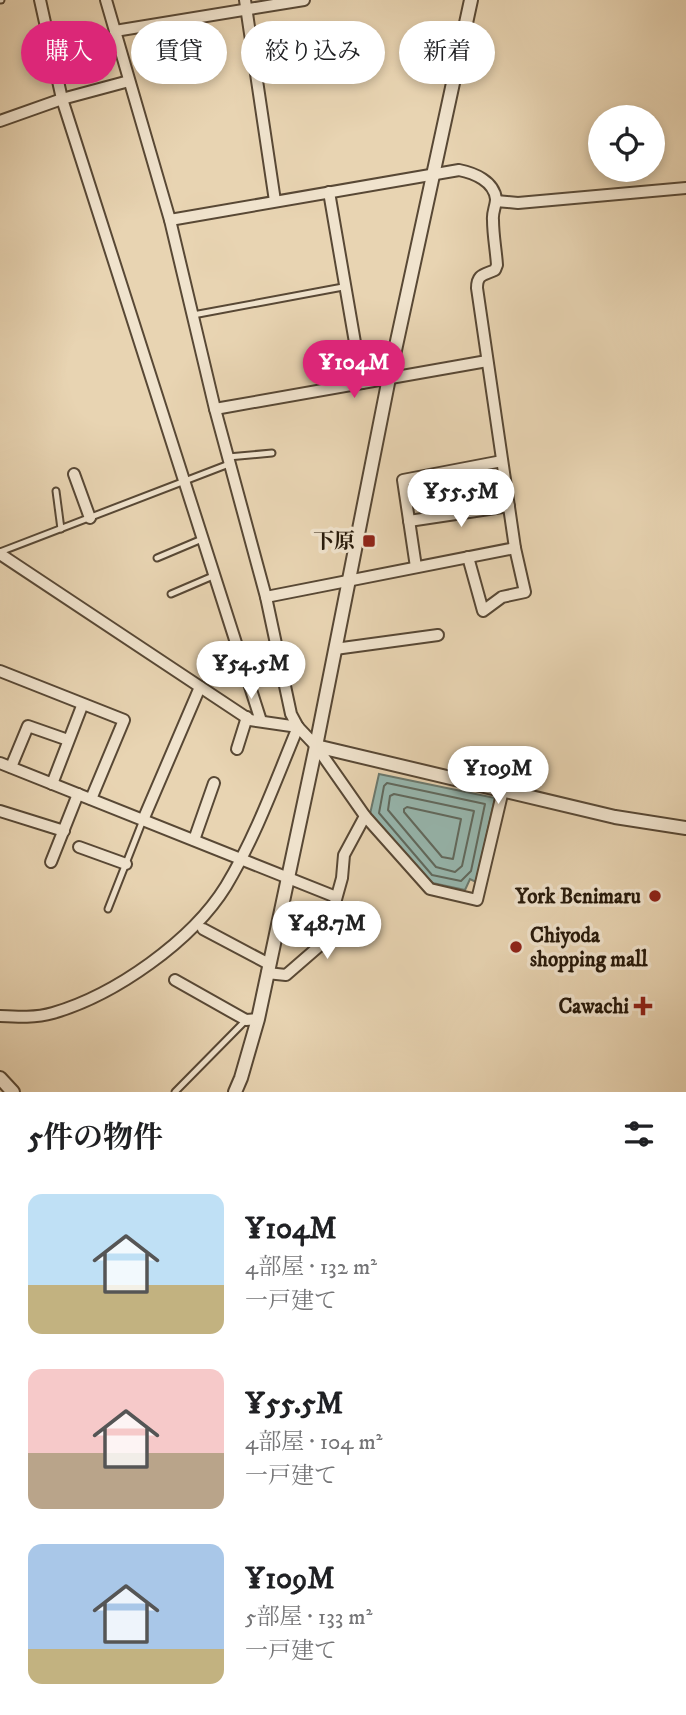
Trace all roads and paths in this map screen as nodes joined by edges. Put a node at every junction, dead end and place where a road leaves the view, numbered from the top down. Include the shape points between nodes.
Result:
1 (40, 0) edge
2 (106, 0) edge
3 (304, 0) edge
4 (471, 0) edge
5 (246, 5) edge
6 (112, 21) edge
7 (117, 31) edge
8 (117, 38) edge
9 (129, 81) junction
10 (62, 99) junction
11 (0, 121) edge
12 (433, 174) junction
13 (686, 188) edge
14 (329, 192) junction
15 (275, 201) junction
16 (496, 201) junction
17 (170, 220) junction
18 (343, 287) junction
19 (193, 315) junction
20 (487, 361) junction
21 (389, 378) junction
22 (362, 383) junction
23 (215, 409) junction
24 (272, 453) dead end
25 (229, 461) junction
26 (502, 461) junction
27 (74, 474) dead end
28 (184, 482) junction
29 (55, 491) dead end
30 (509, 506) junction
31 (90, 518) junction
32 (409, 521) junction
33 (61, 529) junction
34 (203, 539) junction
35 (515, 548) junction
36 (0, 553) edge
37 (468, 557) junction
38 (157, 558) dead end
39 (416, 568) junction
40 (214, 576) junction
41 (349, 580) junction
42 (171, 594) dead end
43 (266, 597) junction
44 (438, 635) dead end
45 (335, 649) junction
46 (0, 671) edge
47 (200, 687) junction
48 (82, 706) junction
49 (247, 718) junction
50 (261, 721) junction
51 (299, 727) junction
52 (68, 740) junction
53 (316, 746) junction
54 (237, 749) dead end
55 (5, 765) edge
56 (214, 783) dead end
57 (52, 784) junction
58 (503, 790) junction
59 (78, 794) junction
60 (91, 799) junction
61 (0, 811) edge
62 (365, 816) junction
63 (143, 820) junction
64 (686, 828) edge
65 (64, 831) junction
66 (194, 840) junction
67 (79, 847) dead end
68 (241, 859) junction
69 (51, 862) dead end
70 (126, 864) junction
71 (287, 876) junction
72 (336, 897) junction
73 (108, 909) dead end
74 (203, 929) dead end
75 (268, 968) junction
76 (175, 980) dead end
77 (0, 1016) edge
78 (252, 1020) junction
79 (0, 1078) edge
80 (13, 1092) edge
81 (175, 1092) edge
82 (234, 1092) edge

1 - 10 street
2 - 6 street
3 - 5 street
4 - 12 street
5 - 7 street
5 - 15 street
8 - 9 street
9 - 10 street
9 - 17 street
10 - 11 street
10 - 28 street
12 - 14 street
12 - 16 street via 476,173 494,192
12 - 21 street
13 - 16 street
14 - 15 street
14 - 18 street
15 - 17 street
16 - 20 street via 492,220 497,265 477,280
17 - 19 street
18 - 19 lane
18 - 22 street
19 - 23 street
20 - 21 street
20 - 26 street
21 - 22 street
21 - 41 street
22 - 23 street
23 - 25 street
24 - 25 lane
25 - 28 lane
25 - 43 street
26 - 30 street
26 - 32 street via 403,480
27 - 31 street
28 - 31 lane
28 - 34 street
29 - 33 lane
30 - 32 street
30 - 35 street
31 - 33 lane
32 - 39 street
33 - 36 lane
34 - 38 lane
34 - 40 street
35 - 37 street
35 - 37 street via 525,592 502,597 482,611
36 - 47 street
37 - 39 street
39 - 41 street
40 - 42 lane
40 - 50 street
41 - 43 street
41 - 45 street
43 - 51 street via 291,714
44 - 45 street
45 - 53 street
46 - 48 street
47 - 49 street
47 - 63 street
48 - 52 street
48 - 60 street via 124,720
49 - 50 street
49 - 54 street
50 - 51 street
51 - 53 street
51 - 68 street
52 - 55 street via 28,726
52 - 57 street
53 - 58 street
53 - 62 street
53 - 71 street
55 - 57 street
56 - 66 street
57 - 59 street
58 - 62 street via 477,900 429,889
58 - 64 street via 615,817
59 - 60 street
59 - 65 street
60 - 63 street
61 - 65 street
62 - 72 street via 344,856
63 - 66 street
63 - 70 lane
65 - 69 street
66 - 68 street
67 - 70 street
68 - 71 street
68 - 77 street via 199,919 120,983 52,1013
70 - 73 lane
71 - 72 street
71 - 75 street
72 - 75 street via 332,914 340,921 324,942 286,975
74 - 75 street
75 - 78 street
76 - 78 street
78 - 81 lane
78 - 82 street via 241,1079
79 - 80 street

